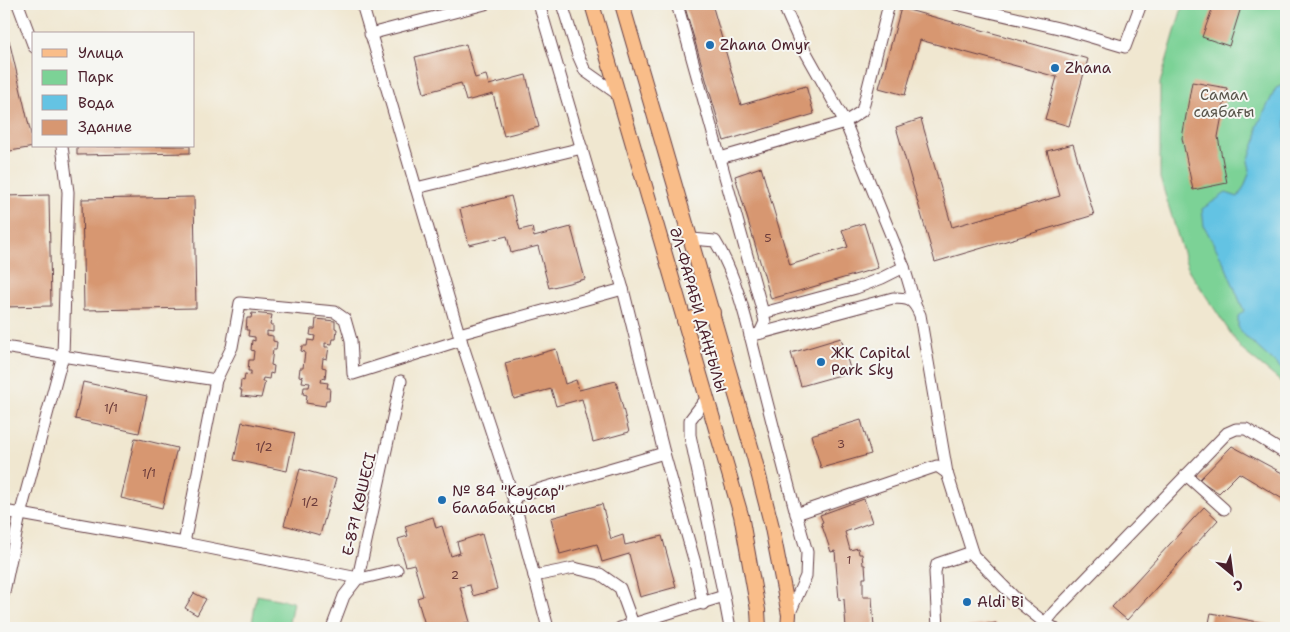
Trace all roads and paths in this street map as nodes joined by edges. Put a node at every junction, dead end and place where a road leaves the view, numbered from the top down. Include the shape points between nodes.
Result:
1 (18, 4) edge
2 (362, 4) edge
3 (485, 4) edge
4 (539, 4) edge
5 (562, 4) edge
6 (592, 4) edge
7 (676, 4) edge
8 (783, 4) edge
9 (889, 4) edge
10 (956, 4) edge
11 (1141, 4) edge
12 (624, 5) edge
13 (457, 7) edge
14 (370, 34) junction
15 (32, 42) edge
16 (618, 96) junction
17 (845, 122) junction
18 (62, 148) edge
19 (582, 148) junction
20 (720, 158) junction
21 (416, 188) junction
22 (692, 239) junction
23 (904, 267) junction
24 (623, 289) junction
25 (915, 304) junction
26 (713, 312) junction
27 (763, 313) junction
28 (684, 321) junction
29 (755, 334) junction
30 (460, 337) junction
31 (4, 347) edge
32 (64, 355) junction
33 (216, 380) junction
34 (401, 381) dead end
35 (706, 399) junction
36 (664, 453) junction
37 (1286, 454) edge
38 (947, 473) junction
39 (1186, 475) junction
40 (512, 497) junction
41 (1224, 509) dead end
42 (4, 511) edge
43 (796, 514) junction
44 (20, 515) junction
45 (184, 543) junction
46 (972, 552) junction
47 (397, 570) dead end
48 (534, 576) junction
49 (358, 578) junction
50 (4, 592) edge
51 (724, 596) junction
52 (703, 604) junction
53 (788, 622) edge
54 (633, 624) junction
55 (1050, 626) edge
56 (332, 628) edge
57 (548, 628) edge
58 (620, 628) edge
59 (730, 628) edge
60 (758, 628) edge
61 (938, 628) edge

1 - 15 street
2 - 14 street
3 - 13 street
4 - 19 street
5 - 16 street via 585,71
6 - 16 main road, ӘЛ-ФАРАБИ ДАҢҒЫЛЫ
7 - 20 street
8 - 17 street
9 - 17 street via 862,111
10 - 11 street via 1125,47
12 - 22 main road, ӘЛ-ФАРАБИ ДАҢҒЫЛЫ
13 - 14 street
14 - 21 street
16 - 28 main road, ӘЛ-ФАРАБИ ДАҢҒЫЛЫ
17 - 20 street
17 - 23 street
18 - 32 street via 68,192
19 - 21 street
19 - 24 street
20 - 27 street
21 - 30 street
22 - 26 main road, ӘЛ-ФАРАБИ ДАҢҒЫЛЫ
22 - 29 street via 714,242 724,255
23 - 25 street
23 - 27 street via 856,288
24 - 30 street
24 - 36 street
25 - 29 street via 906,298 893,298
25 - 38 street via 920,315
26 - 28 main road
26 - 53 main road, ӘЛ-ФАРАБИ ДАҢҒЫЛЫ via 771,523
27 - 29 street via 765,322
28 - 35 main road, ӘЛ-ФАРАБИ ДАҢҒЫЛЫ
29 - 43 street
30 - 33 street via 353,374 345,319 335,312 240,303 232,347
30 - 40 street
31 - 32 street
32 - 33 street
32 - 44 street
33 - 45 street
34 - 49 street, Е-871 КӨШЕСІ
35 - 51 street via 690,420 690,435
35 - 60 main road, ӘЛ-ФАРАБИ ДАҢҒЫЛЫ via 741,515 758,610
36 - 40 street
36 - 52 street via 695,563
37 - 39 street via 1246,429 1236,429 1227,433
38 - 43 street via 937,466 925,469
38 - 46 street
39 - 41 street
39 - 55 street
40 - 48 street
42 - 44 street, Е-871 КӨШЕСІ
43 - 53 street via 807,552 806,576
44 - 45 street, Е-871 КӨШЕСІ
44 - 50 street
45 - 49 street, Е-871 КӨШЕСІ
46 - 55 street via 1021,604
46 - 61 street via 937,564
47 - 49 street
48 - 54 street via 574,568 600,574 620,588
48 - 57 street
49 - 56 street via 344,596
51 - 52 street
51 - 59 street
52 - 54 street
54 - 58 street

